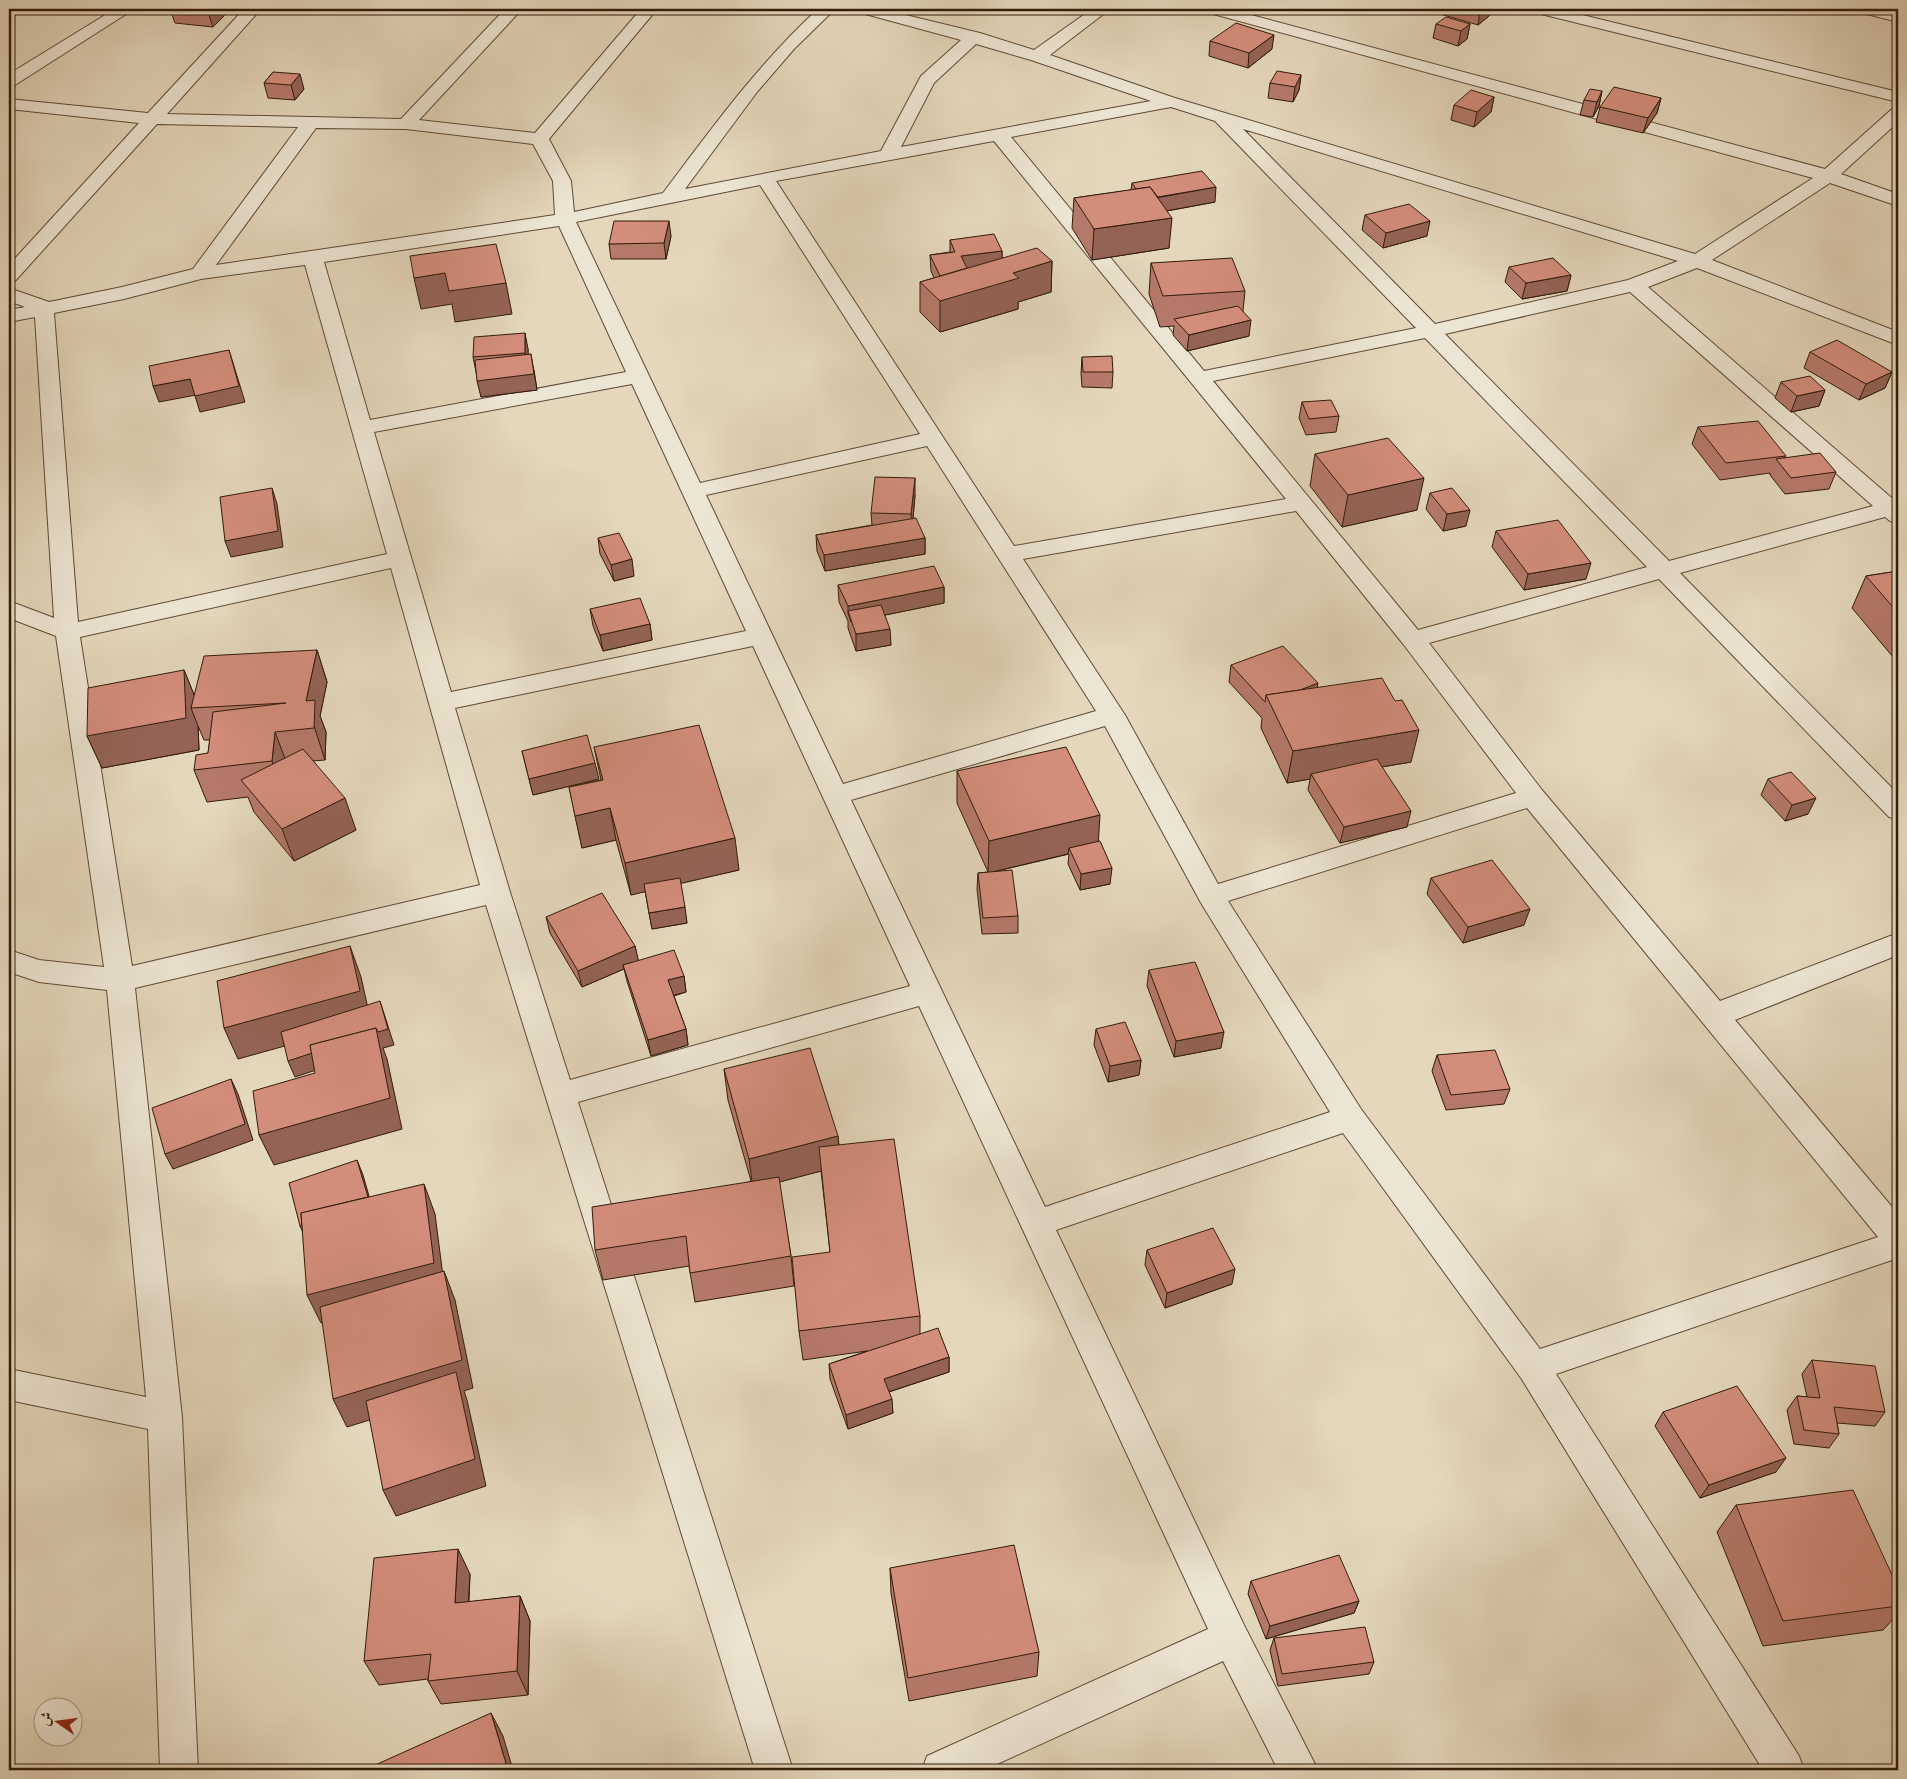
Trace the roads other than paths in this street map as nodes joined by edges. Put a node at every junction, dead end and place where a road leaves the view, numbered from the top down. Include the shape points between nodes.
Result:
1 (126, 9) edge
2 (253, 9) edge
3 (514, 9) edge
4 (648, 9) edge
5 (827, 9) edge
6 (864, 9) edge
7 (924, 9) edge
8 (1102, 9) edge
9 (1212, 9) edge
10 (1539, 9) edge
11 (1865, 9) edge
12 (1898, 17) edge
13 (907, 19) junction
14 (974, 37) junction
15 (1037, 56) junction
16 (9, 81) edge
17 (1898, 97) edge
18 (1172, 102) junction
19 (9, 104) edge
20 (1898, 112) edge
21 (1222, 118) junction
22 (152, 119) junction
23 (310, 123) junction
24 (406, 124) junction
25 (1000, 136) junction
26 (540, 139) junction
27 (888, 155) junction
28 (1828, 176) junction
29 (765, 178) junction
30 (668, 199) junction
31 (1898, 200) edge
32 (566, 219) junction
33 (313, 258) junction
34 (1698, 261) junction
35 (200, 273) junction
36 (9, 276) edge
37 (1634, 286) junction
38 (9, 294) edge
39 (44, 307) junction
40 (9, 316) edge
41 (1430, 331) junction
42 (1898, 339) edge
43 (640, 376) junction
44 (1198, 378) junction
45 (362, 428) junction
46 (932, 438) junction
47 (694, 491) junction
48 (1301, 503) junction
49 (1895, 510) edge
50 (1008, 554) junction
51 (399, 559) junction
52 (1664, 570) junction
53 (9, 610) edge
54 (67, 632) junction
55 (761, 636) junction
56 (1413, 639) junction
57 (441, 702) junction
58 (1112, 715) junction
59 (836, 795) junction
60 (1533, 797) junction
61 (1898, 810) edge
62 (496, 892) junction
63 (1211, 896) junction
64 (1898, 944) edge
65 (9, 961) edge
66 (120, 980) junction
67 (928, 992) junction
68 (1713, 1016) junction
69 (560, 1095) junction
70 (1350, 1118) junction
71 (1037, 1223) junction
72 (1898, 1237) edge
73 (1898, 1244) edge
74 (1533, 1367) junction
75 (9, 1385) edge
76 (165, 1417) junction
77 (1231, 1638) junction
78 (179, 1770) edge
79 (774, 1770) edge
80 (941, 1770) edge
81 (1299, 1770) edge
82 (1785, 1770) edge

1 - 16 street
2 - 22 street
3 - 24 street
4 - 26 street
5 - 30 street via 788,45 751,88
6 - 13 street
7 - 13 street
8 - 15 street
9 - 28 street
10 - 17 street
11 - 12 street
13 - 14 street
14 - 15 street
14 - 27 street via 927,80
15 - 18 street
18 - 21 street
18 - 25 street
19 - 22 street
20 - 28 street
21 - 34 street
21 - 41 street
22 - 23 street
22 - 36 street
23 - 24 street
23 - 35 street
24 - 26 street
25 - 27 street
25 - 44 street
26 - 32 street via 562,181
27 - 29 street
28 - 31 street
28 - 34 street
29 - 30 street
29 - 46 street
30 - 32 street
32 - 33 street
32 - 43 street
33 - 35 street
33 - 45 street
34 - 37 street
34 - 42 street
35 - 39 street via 124,293
37 - 41 street
37 - 49 street
38 - 39 street
39 - 40 street
39 - 54 street
41 - 44 street
41 - 52 street
43 - 45 street
43 - 47 street
44 - 48 street
45 - 51 street
46 - 47 street
46 - 50 street
47 - 55 street
48 - 50 street
48 - 56 street
49 - 52 street
50 - 58 street
51 - 54 street
51 - 57 street
52 - 56 street
52 - 61 street
53 - 54 street
54 - 66 street
55 - 57 street
55 - 59 street
56 - 60 street
57 - 62 street
58 - 59 street
58 - 63 street
59 - 67 street
60 - 63 street
60 - 68 street
62 - 66 street
62 - 69 street
63 - 70 street
64 - 68 street
65 - 66 street via 39,971
66 - 76 street
67 - 69 street
67 - 71 street
68 - 72 street
69 - 79 street
70 - 71 street
70 - 74 street
71 - 77 street
73 - 74 street
74 - 82 street
75 - 76 street
76 - 78 street
77 - 80 street
77 - 81 street

